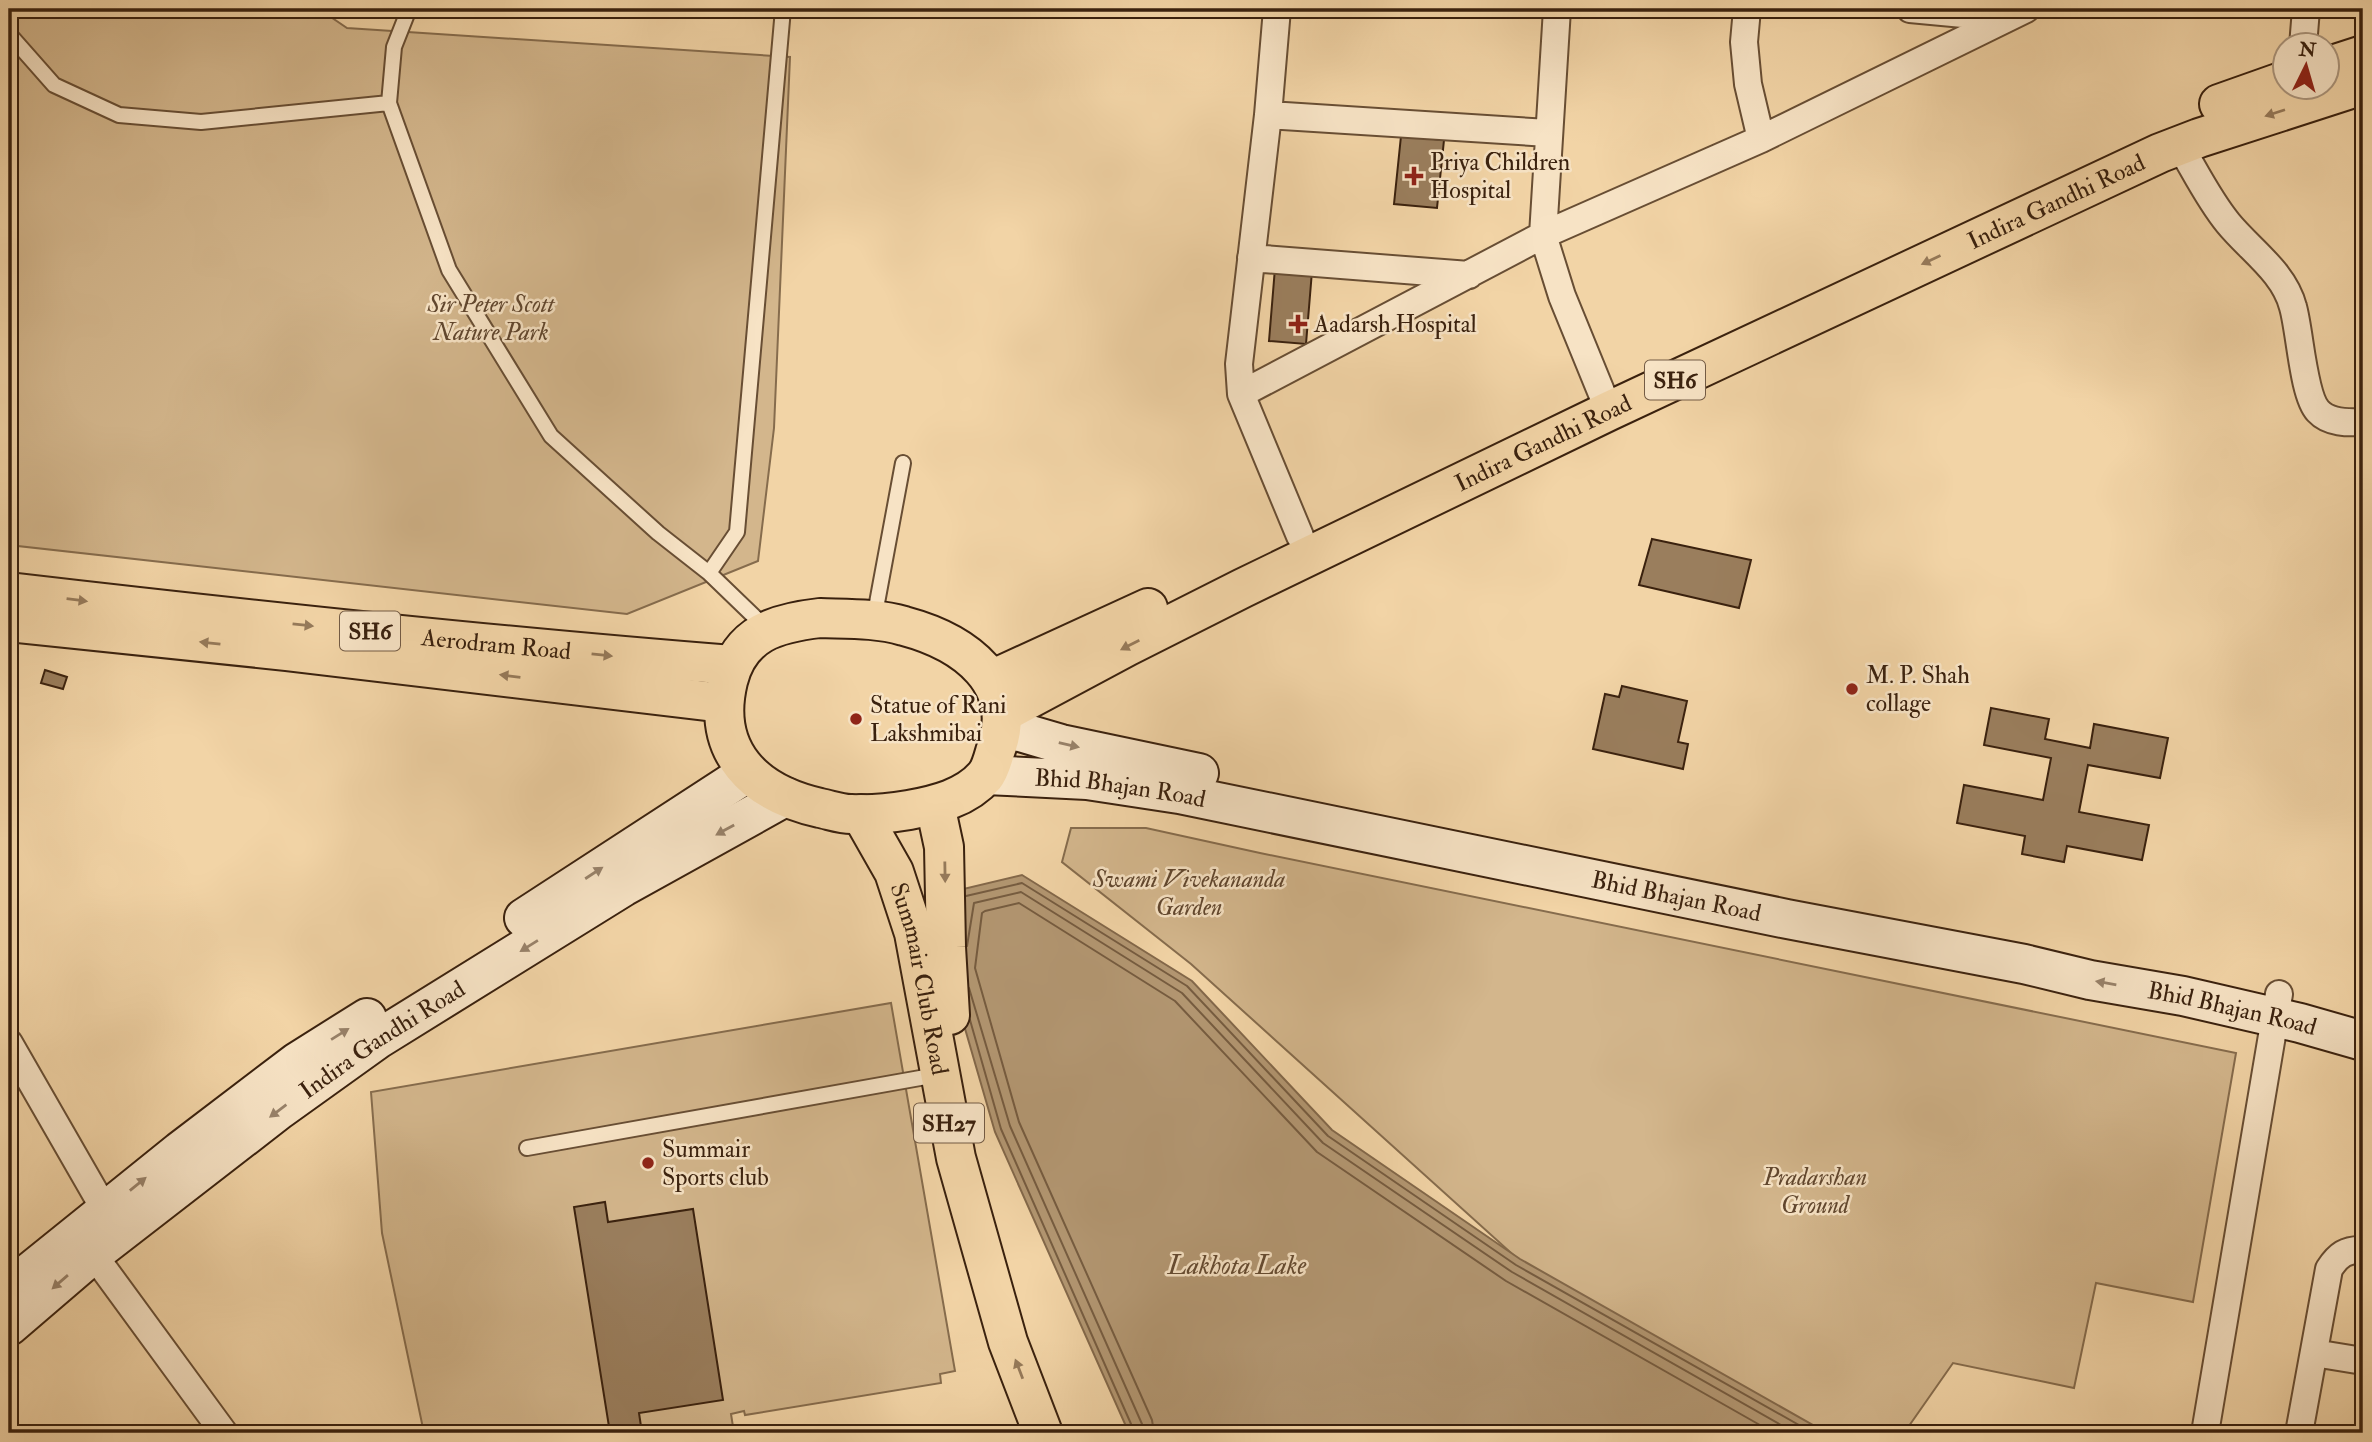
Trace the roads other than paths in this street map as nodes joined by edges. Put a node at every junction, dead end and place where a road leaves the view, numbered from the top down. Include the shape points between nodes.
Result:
1 (409, 9) edge
2 (783, 9) edge
3 (1277, 9) edge
4 (1557, 9) edge
5 (1748, 9) edge
6 (1910, 9) edge
7 (2306, 9) edge
8 (2016, 13) edge
9 (2304, 32) edge
10 (9, 34) edge
11 (2363, 55) edge
12 (2340, 62) edge
13 (2363, 85) edge
14 (2270, 86) edge
15 (389, 103) junction
16 (1268, 115) junction
17 (1548, 133) junction
18 (1761, 139) junction
19 (2180, 146) junction
20 (1543, 235) junction
21 (1251, 258) junction
22 (1469, 275) junction
23 (1241, 394) junction
24 (1605, 400) junction
25 (2363, 422) edge
26 (903, 463) dead end
27 (1300, 536) junction
28 (709, 573) junction
29 (9, 592) edge
30 (874, 620) junction
31 (9, 622) edge
32 (768, 629) junction
33 (732, 665) junction
34 (723, 703) junction
35 (999, 707) junction
36 (747, 773) junction
37 (986, 775) junction
38 (785, 797) junction
39 (935, 805) junction
40 (861, 814) junction
41 (2276, 1005) junction
42 (2363, 1015) edge
43 (2363, 1041) edge
44 (9, 1043) edge
45 (939, 1074) junction
46 (527, 1148) dead end
47 (105, 1210) junction
48 (2363, 1250) edge
49 (93, 1254) junction
50 (9, 1289) edge
51 (9, 1326) edge
52 (2314, 1353) junction
53 (2363, 1361) edge
54 (224, 1433) edge
55 (1043, 1433) edge
56 (1068, 1433) edge
57 (2205, 1433) edge
58 (2299, 1433) edge

1 - 15 lane via 394,47
2 - 28 lane via 737,532
3 - 16 street
4 - 17 street
5 - 18 street via 1744,42 1748,84
6 - 8 street
7 - 9 street
8 - 18 street
10 - 15 lane via 54,85 119,115 201,122
11 - 12 main road
13 -> 19 main road, Indira Gandhi Road / SH6
14 - 24 main road, Indira Gandhi Road / SH6 via 2092,158
15 - 28 lane via 449,270 551,436
16 - 17 street
16 - 21 street
17 - 20 street
18 - 20 street
19 -> 24 main road, Indira Gandhi Road / SH6
19 - 25 street via 2225,220 2286,289 2318,411 2333,421
20 - 22 street
20 - 24 street via 1562,296
21 - 22 street
21 - 23 street via 1239,363
22 - 23 street
23 - 27 street
24 - 27 main road, Indira Gandhi Road / SH6
24 -> 35 main road, Indira Gandhi Road / SH6 via 1231,594
26 - 30 lane
27 - 35 main road, Indira Gandhi Road / SH6
28 - 32 lane
29 -> 33 main road, Aerodram Road / SH6
30 - 32 main road via 820,618
30 - 35 main road via 947,641 972,659
34 -> 31 main road, Aerodram Road / SH6
32 - 33 main road via 752,639
33 - 34 main road
34 - 36 main road via 732,750
35 - 37 main road
35 -> 41 main road, Bhid Bhajan Road via 1061,744 1811,901 2110,958
36 - 38 main road
47 -> 36 main road, Indira Gandhi Road via 297,1062
37 - 39 main road via 966,792
41 -> 37 main road, Bhid Bhajan Road via 2090,981 1179,794 1087,780
38 - 40 main road
38 -> 49 main road, Indira Gandhi Road via 623,887 377,1040
39 - 40 main road
39 -> 56 main road, Summair Club Road / SH27 via 944,846 949,1009 982,1164
40 - 45 main road, Summair Club Road / SH27 via 894,872 914,933
41 - 42 main road, Bhid Bhajan Road
41 - 43 main road, Bhid Bhajan Road
41 - 57 street
44 - 47 street
45 - 46 lane
55 -> 45 main road, Summair Club Road / SH27 via 1008,1342 956,1158
47 - 50 main road, Indira Gandhi Road
48 - 52 street via 2351,1249 2337,1256 2329,1269
49 -> 51 main road, Indira Gandhi Road
49 - 54 street
52 - 53 street
52 - 58 street

